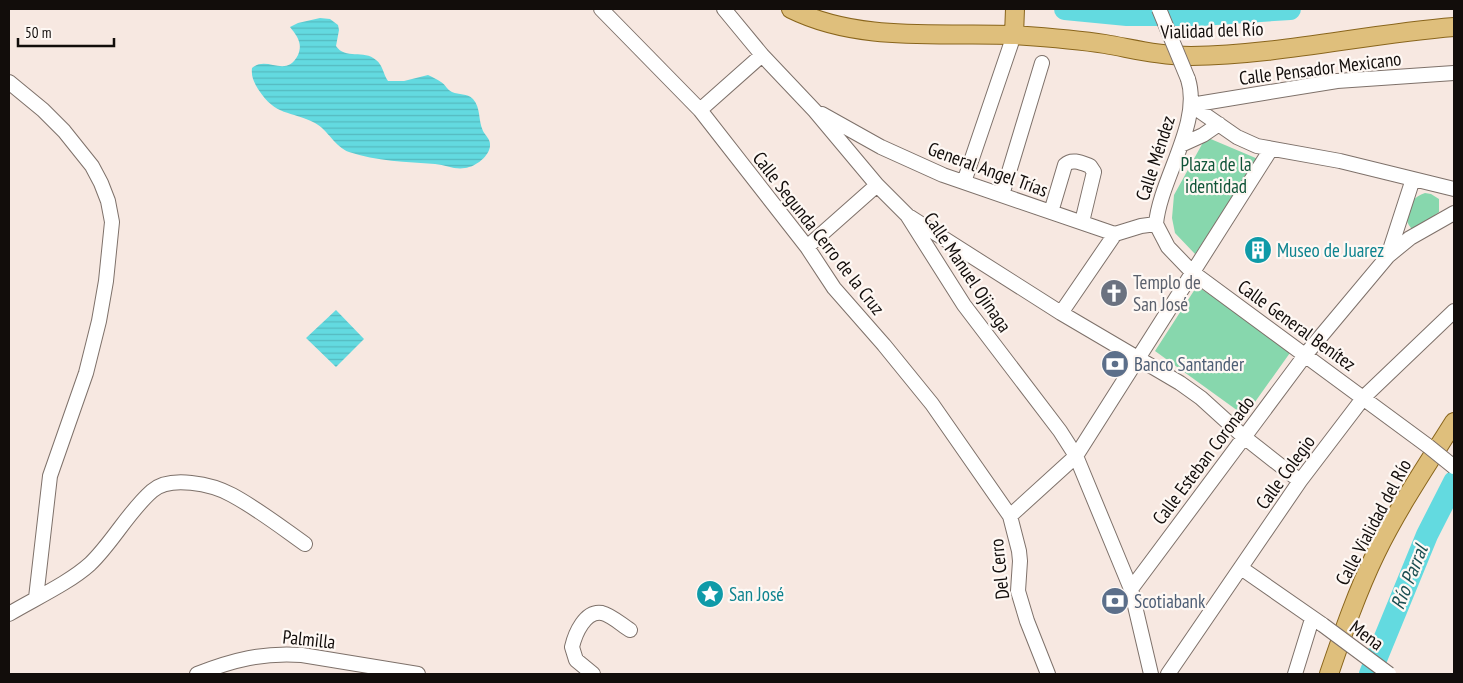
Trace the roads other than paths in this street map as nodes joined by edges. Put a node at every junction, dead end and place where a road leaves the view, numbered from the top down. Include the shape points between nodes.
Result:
1 (601, 9) edge
2 (724, 9) edge
3 (791, 9) edge
4 (1159, 9) edge
5 (1014, 21) edge
6 (1454, 27) edge
7 (1400, 34) junction
8 (1454, 39) edge
9 (762, 55) junction
10 (1042, 63) dead end
11 (1454, 73) edge
12 (9, 82) edge
13 (1191, 105) junction
14 (700, 110) junction
15 (815, 110) junction
16 (1219, 124) junction
17 (1180, 145) junction
18 (1271, 149) junction
19 (1413, 179) junction
20 (964, 182) junction
21 (877, 185) junction
22 (1454, 189) edge
23 (1002, 196) junction
24 (1050, 212) junction
25 (1454, 213) edge
26 (908, 215) junction
27 (1082, 222) junction
28 (1156, 224) junction
29 (1115, 234) junction
30 (807, 247) junction
31 (1388, 256) junction
32 (1192, 272) junction
33 (1454, 310) edge
34 (1061, 313) junction
35 (1306, 354) junction
36 (1138, 358) junction
37 (1364, 397) junction
38 (1454, 422) edge
39 (1244, 438) junction
40 (1076, 456) junction
41 (1454, 467) edge
42 (1300, 481) junction
43 (1010, 516) junction
44 (305, 544) dead end
45 (1241, 568) junction
46 (1131, 589) junction
47 (36, 598) junction
48 (9, 614) edge
49 (1318, 622) junction
50 (630, 630) dead end
51 (197, 674) edge
52 (418, 674) edge
53 (592, 674) edge
54 (1048, 674) edge
55 (1151, 674) edge
56 (1168, 674) edge
57 (1295, 674) edge
58 (1328, 674) edge
59 (1389, 674) edge

1 - 14 street, Calle Segunda Cerro de la Cruz
2 - 9 street, Calle Manuel Ojinaga
3 - 5 main road, Vialidad del Río via 846,28 897,32
4 - 13 street, bridge via 1188,79
5 - 7 main road, Vialidad del Río via 1084,41 1149,53 1190,56
5 - 20 street
6 - 7 main road, Vialidad del Río
7 - 8 main road, Vialidad del Río
9 - 14 street
9 - 15 street, Calle Manuel Ojinaga
10 - 23 street
11 - 13 street, Calle Pensador Mexicano via 1337,81
12 - 47 street via 64,131 92,166 102,183 112,222 99,321 86,373 50,476
13 - 16 street
13 - 17 street, Calle Méndez
14 - 30 street, Calle Segunda Cerro de la Cruz
15 - 20 street, General Angel Trías via 881,147
15 - 21 street, Calle Manuel Ojinaga
16 - 17 street
16 - 18 street via 1249,142
17 - 28 street, Calle Méndez
18 - 19 street via 1340,161
18 - 32 street
19 - 22 street
19 - 31 street
20 - 23 street, General Angel Trías
21 - 26 street, Calle Manuel Ojinaga
21 - 30 street
23 - 24 street, General Angel Trías
24 - 27 street, General Angel Trías
24 - 27 street via 1065,165 1073,161 1082,163 1094,172
25 - 31 street via 1410,238
26 - 34 street
26 - 40 street, Calle Manuel Ojinaga via 964,306
27 - 29 street, General Angel Trías
28 - 29 street
28 - 32 street, Calle General Benítez via 1168,247
29 - 34 street
30 - 43 street, Calle Segunda Cerro de la Cruz via 834,288 932,404
31 - 35 street, Calle Esteban Coronado
32 - 35 street, Calle General Benítez
32 - 36 street
33 - 37 street, Calle Colegio
34 - 36 street
35 - 37 street, Calle General Benítez
35 - 39 street, Calle Esteban Coronado
36 - 39 street via 1201,398
36 - 40 street
37 - 41 street, Calle General Benítez, bridge
37 - 42 street, Calle Colegio
38 - 58 main road, Calle Vialidad del Río via 1377,552
39 - 42 street
39 - 46 street, Calle Esteban Coronado
40 - 43 street
40 - 46 street, Calle Manuel Ojinaga
42 - 45 street, Calle Colegio
43 - 54 street, Del Cerro via 1019,551 1018,591
44 - 47 street via 230,494 192,483 162,485 140,502 89,564 75,576
45 - 49 street, Mena
45 - 56 street, Calle Colegio
46 - 55 street, Calle Manuel Ojinaga
47 - 48 street
49 - 57 street
49 - 59 street, Mena, bridge
50 - 53 street via 602,613 586,619 572,647 576,660
51 - 52 street, Palmilla via 267,654 311,656

